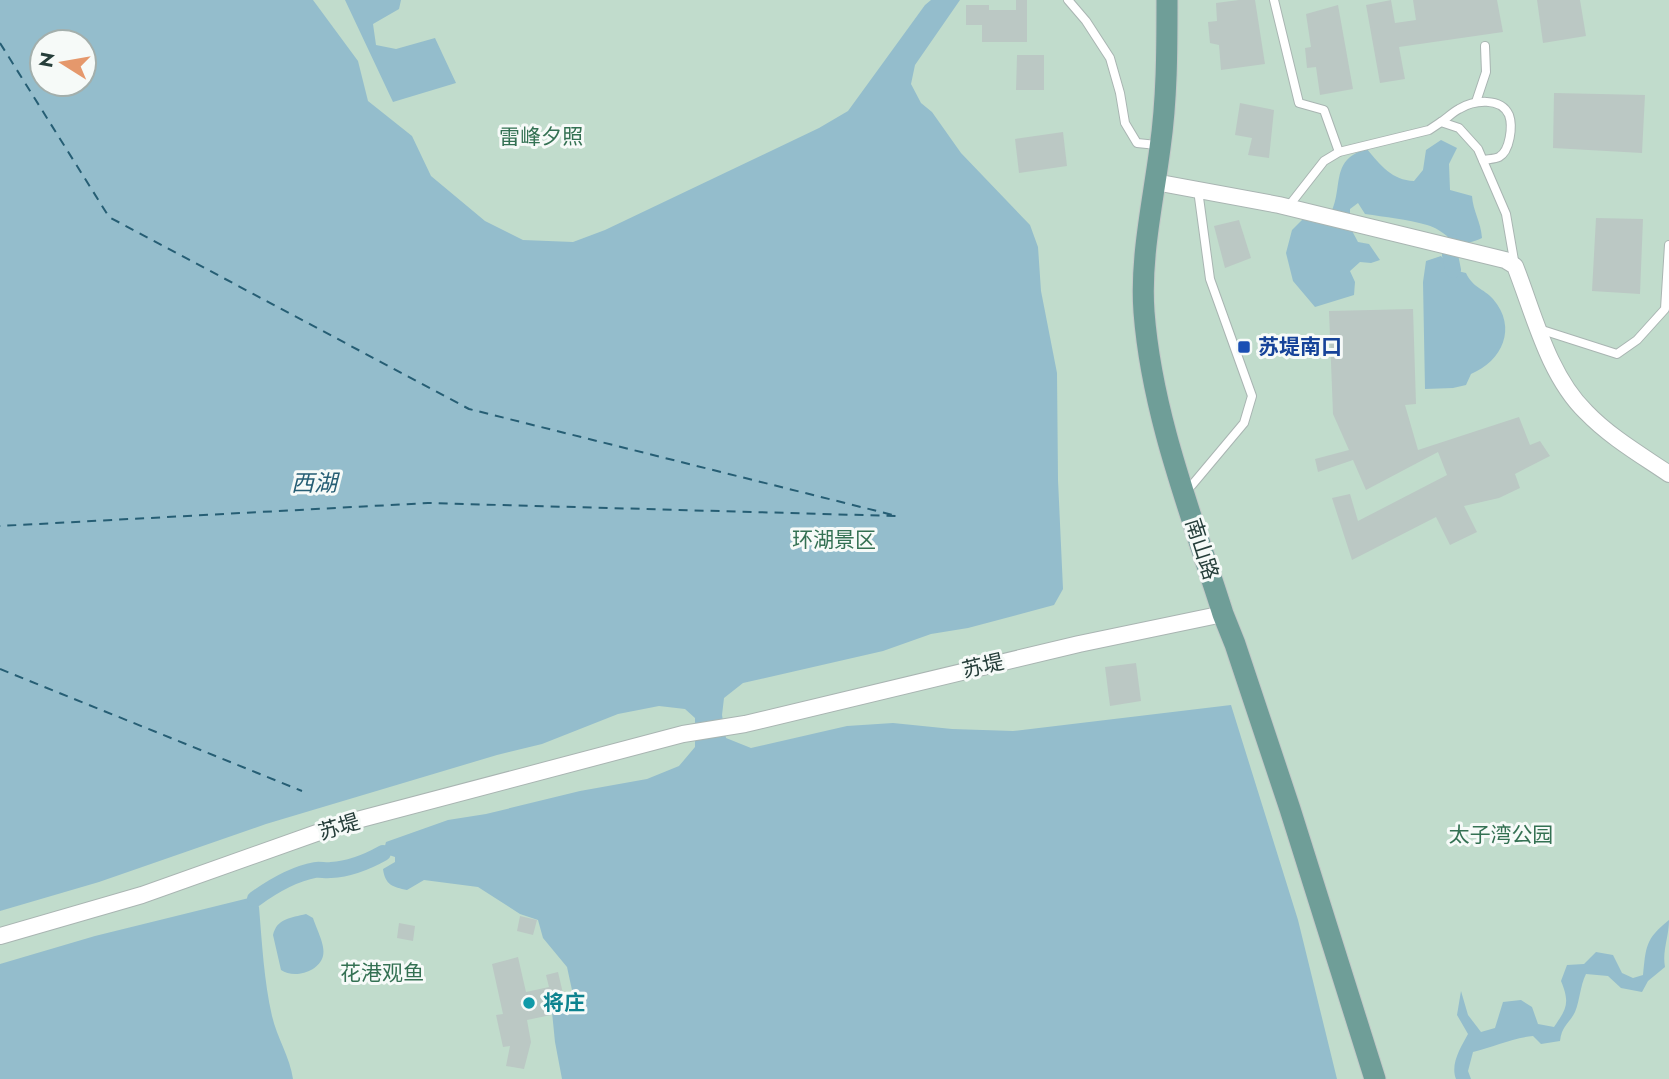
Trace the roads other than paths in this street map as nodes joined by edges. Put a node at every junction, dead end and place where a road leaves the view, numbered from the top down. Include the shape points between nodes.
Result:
1 (1068, 0) edge
2 (1167, 0) edge
3 (1274, 0) edge
4 (1485, 46) dead end
5 (1476, 102) junction
6 (1441, 122) junction
7 (1160, 145) junction
8 (1339, 152) junction
9 (1483, 160) junction
10 (1155, 182) junction
11 (1198, 190) junction
12 (1288, 207) junction
13 (1669, 245) edge
14 (1515, 266) junction
15 (1539, 329) junction
16 (1669, 474) edge
17 (1184, 490) junction
18 (1223, 614) junction
19 (0, 936) edge
20 (1375, 1079) edge

1 - 7 lane via 1110,58 1125,123 1137,142
2 - 7 main road, 南山路
3 - 8 lane via 1299,103 1324,110
4 - 5 lane via 1486,72
5 - 6 lane
5 - 9 lane via 1493,102 1504,107 1510,117 1506,151 1498,158
6 - 8 lane via 1429,130
6 - 9 lane via 1459,128
7 - 10 main road, 南山路
8 - 12 lane via 1324,161
9 - 14 lane via 1507,214
10 - 11 street
10 - 17 main road, 南山路 via 1144,310 1155,397
11 - 12 street
11 - 17 lane via 1210,279 1252,396 1244,423
12 - 14 street
13 - 15 lane via 1665,309 1617,354
14 - 15 street
15 - 16 street via 1550,357 1584,411
17 - 18 main road, 南山路
18 - 19 street, 苏堤 via 683,734 342,824 142,895
18 - 20 main road, 南山路

